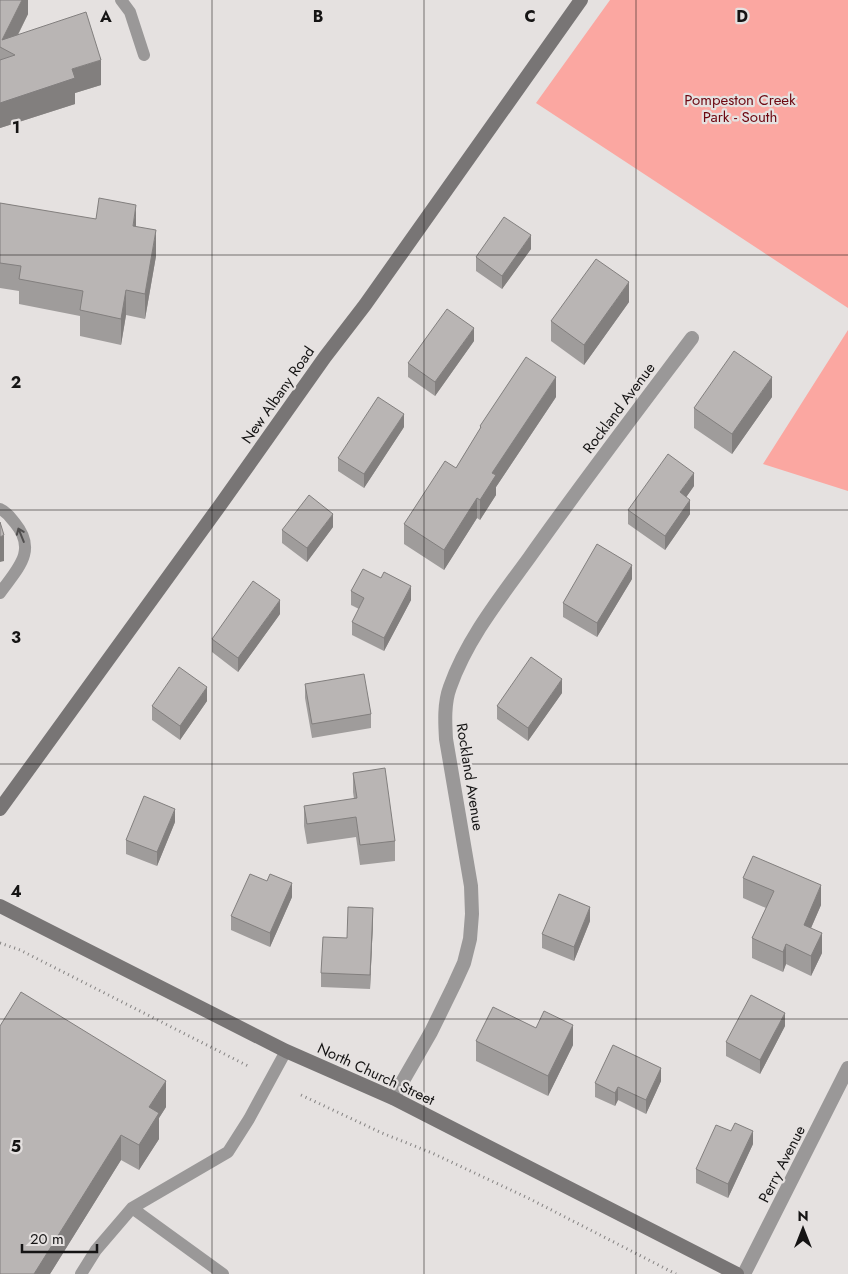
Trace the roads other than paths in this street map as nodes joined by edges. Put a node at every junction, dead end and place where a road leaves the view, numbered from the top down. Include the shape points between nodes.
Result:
1 (121, 0) edge
2 (581, 0) edge
3 (144, 55) dead end
4 (692, 338) dead end
5 (0, 509) edge
6 (0, 593) edge
7 (0, 809) edge
8 (0, 906) edge
9 (286, 1051) junction
10 (848, 1068) edge
11 (393, 1098) junction
12 (132, 1208) junction
13 (81, 1274) edge
14 (223, 1274) edge
15 (737, 1274) edge
16 (744, 1274) edge

1 - 3 lane via 130,12
2 - 7 main road, New Albany Road
4 - 11 street, Rockland Avenue via 517,575 477,633 449,689 446,739 471,886 470,939 464,963 446,1001
6 -> 5 lane via 26,549 21,530
8 - 9 main road, North Church Street
9 - 11 main road, North Church Street
9 - 12 lane via 228,1152
10 - 16 street, Perry Avenue
11 - 15 main road, North Church Street
12 - 13 lane via 96,1250
12 - 14 lane

